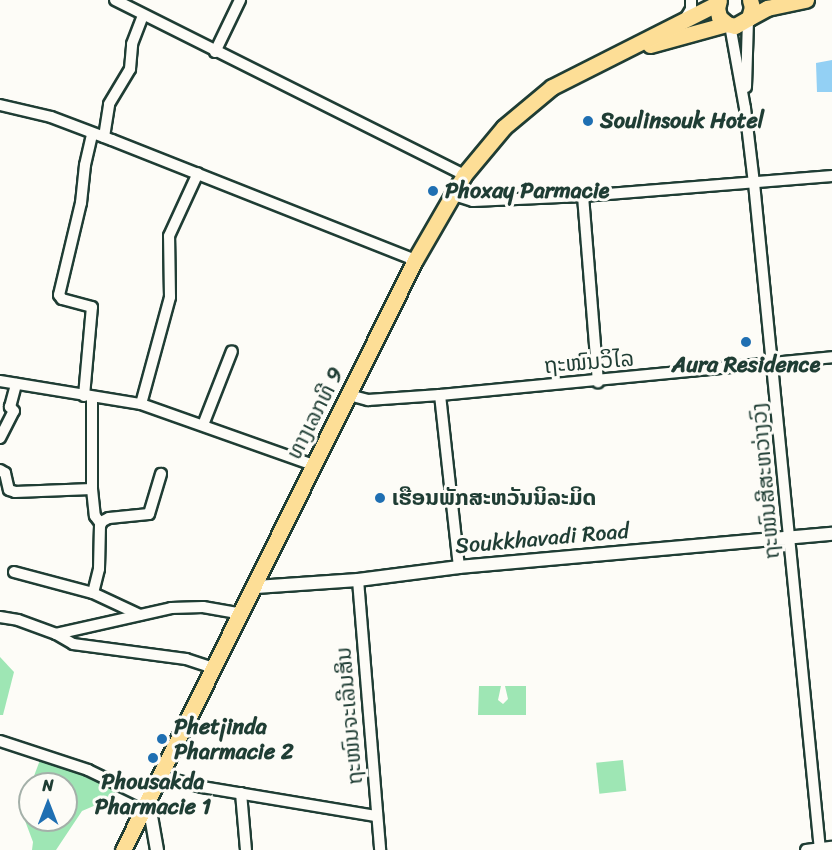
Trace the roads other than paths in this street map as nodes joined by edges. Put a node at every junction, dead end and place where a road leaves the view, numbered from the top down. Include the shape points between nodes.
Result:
1 (115, 0) edge
2 (240, 0) edge
3 (691, 0) edge
4 (750, 0) edge
5 (806, 0) edge
6 (718, 1) edge
7 (128, 3) edge
8 (143, 16) junction
9 (749, 19) junction
10 (684, 21) junction
11 (728, 24) junction
12 (215, 52) junction
13 (615, 54) junction
14 (0, 105) edge
15 (745, 108) junction
16 (92, 134) junction
17 (104, 137) junction
18 (198, 173) junction
19 (464, 175) junction
20 (832, 176) edge
21 (754, 183) junction
22 (451, 194) junction
23 (583, 196) junction
24 (416, 260) junction
25 (232, 351) dead end
26 (832, 357) edge
27 (773, 364) junction
28 (0, 381) edge
29 (598, 381) junction
30 (16, 384) junction
31 (440, 395) junction
32 (350, 396) junction
33 (88, 397) junction
34 (141, 405) junction
35 (203, 424) junction
36 (0, 438) edge
37 (313, 465) junction
38 (0, 470) edge
39 (161, 474) dead end
40 (93, 489) junction
41 (101, 524) junction
42 (832, 534) edge
43 (790, 536) junction
44 (459, 567) junction
45 (14, 572) dead end
46 (358, 580) junction
47 (256, 587) junction
48 (93, 593) junction
49 (241, 614) junction
50 (140, 615) junction
51 (0, 617) edge
52 (56, 634) junction
53 (213, 668) junction
54 (0, 741) edge
55 (160, 776) junction
56 (241, 793) junction
57 (148, 798) junction
58 (376, 816) junction
59 (832, 847) edge
60 (820, 849) edge
61 (123, 850) edge
62 (158, 850) edge
63 (246, 850) edge
64 (380, 850) edge
65 (806, 850) edge

1 - 7 street
2 - 12 street
3 - 10 street
4 - 9 main road
5 - 9 main road via 767,8
6 - 10 main road, ທາງເລກທີ 9
6 - 11 main road via 719,17
7 - 8 street
8 - 12 street
8 - 17 street via 132,44 130,69 109,104
9 - 11 main road, ທາງເລກທີ 9 via 740,25
9 - 15 street
10 - 13 main road, ທາງເລກທີ 9
11 - 13 main road, ທາງເລກທີ 9
11 - 15 street
12 - 19 street
13 - 19 main road, ທາງເລກທີ 9 via 533,101 504,127
14 - 16 street via 51,117
15 - 21 street, ຖະໜົນສີສະຫວ່າງວົງ
16 - 17 street
16 - 33 street via 81,203 59,295 92,308
17 - 18 street
18 - 24 street
18 - 34 street via 169,236 170,297
19 - 22 main road, ທາງເລກທີ 9
20 - 21 street
21 - 23 street
21 - 27 street, ຖະໜົນສີສະຫວ່າງວົງ
22 - 23 street via 473,201
22 - 24 main road, ທາງເລກທີ 9
23 - 29 street
24 - 32 main road, ທາງເລກທີ 9
25 - 35 street
26 - 27 street, ຖະໜົນວິໄລ
27 - 29 street, ຖະໜົນວິໄລ
27 - 43 street, ຖະໜົນສີສະຫວ່າງວົງ
28 - 30 street
29 - 31 street, ຖະໜົນວິໄລ
30 - 33 street
30 - 36 street via 10,407 14,411
31 - 32 street, ຖະໜົນວິໄລ via 368,400
31 - 44 street
32 - 37 main road, ທາງເລກທີ 9
33 - 34 street
33 - 40 street
34 - 35 street
35 - 37 street
37 - 47 main road, ທາງເລກທີ 9
38 - 40 street via 5,473 9,490 15,492
39 - 41 street via 149,514 109,518
40 - 41 street via 94,516
41 - 48 street via 99,569
42 - 43 street, Soukkhavadi Road
43 - 44 street, Soukkhavadi Road
43 - 60 street, ຖະໜົນສີສະຫວ່າງວົງ
44 - 46 street, Soukkhavadi Road
45 - 48 street
46 - 47 street, Soukkhavadi Road
46 - 58 street, ຖະໜົນຈະເລີນສິນ
47 - 49 main road, ທາງເລກທີ 9
48 - 50 street
49 - 50 street via 203,607 171,608
49 - 53 main road, ທາງເລກທີ 9
50 - 52 street
51 - 52 street
52 - 53 street via 73,644 186,659
53 - 55 main road, ທາງເລກທີ 9
54 - 57 street via 88,770
55 - 56 street
55 - 57 main road, ທາງເລກທີ 9
56 - 58 street
56 - 63 street
57 - 61 main road, ທາງເລກທີ 9
57 - 62 street
58 - 64 street, ຖະໜົນຈະເລີນສິນ
59 - 60 street
60 - 65 street

